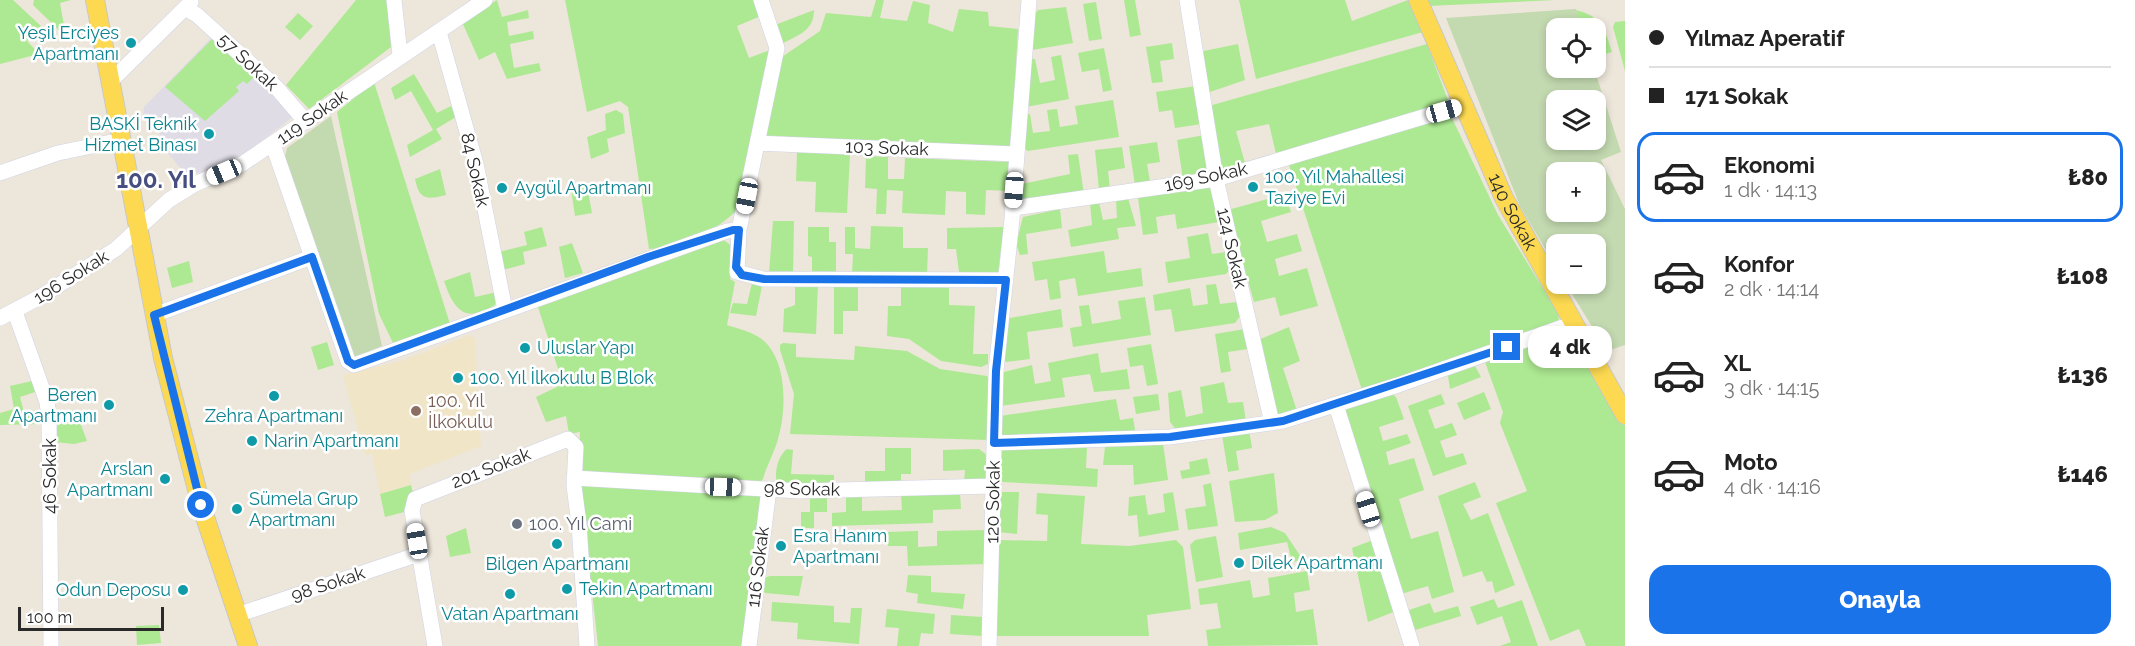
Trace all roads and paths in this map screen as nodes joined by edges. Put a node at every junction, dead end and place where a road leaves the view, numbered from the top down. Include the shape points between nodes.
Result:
1 (95, 0) edge
2 (394, 0) edge
3 (485, 0) edge
4 (761, 0) edge
5 (1029, 0) edge
6 (1187, 0) edge
7 (1418, 0) edge
8 (189, 4) edge
9 (439, 32) junction
10 (400, 55) junction
11 (110, 82) junction
12 (1463, 105) junction
13 (306, 122) junction
14 (121, 140) junction
15 (758, 143) junction
16 (273, 145) junction
17 (1016, 154) junction
18 (0, 173) edge
19 (1216, 179) junction
20 (1013, 208) junction
21 (138, 230) junction
22 (739, 230) junction
23 (312, 257) junction
24 (1006, 280) junction
25 (505, 310) junction
26 (15, 312) junction
27 (154, 315) junction
28 (0, 318) edge
29 (1574, 323) junction
30 (1336, 405) junction
31 (1625, 415) edge
32 (1272, 423) junction
33 (994, 443) junction
34 (574, 478) junction
35 (993, 486) junction
36 (769, 489) junction
37 (419, 554) junction
38 (237, 615) junction
39 (51, 646) edge
40 (248, 646) edge
41 (435, 646) edge
42 (587, 646) edge
43 (748, 646) edge
44 (989, 646) edge
45 (1412, 646) edge

1 - 11 main road
2 - 10 street
3 - 9 street, 119 Sokak
4 - 15 street via 777,53
5 - 17 street, 120 Sokak
6 - 19 street, 124 Sokak
7 - 12 main road, 140 Sokak
8 - 11 street
8 - 13 street, 57 Sokak via 276,87
9 - 10 street, 119 Sokak
9 - 25 street, 84 Sokak via 476,164
10 - 13 street, 119 Sokak
11 - 14 main road
12 - 19 street, 169 Sokak
12 - 29 main road, 140 Sokak via 1504,198
13 - 16 street, 119 Sokak
14 - 18 street via 58,153
14 - 21 main road
15 - 17 street, 103 Sokak
15 - 22 street
16 - 21 street, 119 Sokak via 188,188 158,209
16 - 23 street
17 - 20 street, 120 Sokak
19 - 20 street, 169 Sokak
19 - 32 street, 124 Sokak
20 - 24 street, 120 Sokak
21 - 26 street, 196 Sokak via 104,257
21 - 27 main road
22 - 24 street via 737,272 742,275 764,279
22 - 25 street via 648,257
23 - 25 street via 348,361 354,365
23 - 27 street
24 - 33 street, 120 Sokak via 996,371
26 - 28 street, 196 Sokak
26 - 39 street, 46 Sokak via 50,417
27 - 38 main road via 201,505
29 - 30 street
29 - 31 main road, 140 Sokak
30 - 32 street
30 - 45 street
32 - 33 street via 1170,437
33 - 35 street, 120 Sokak
34 - 36 street, 98 Sokak
34 - 37 street, 201 Sokak via 576,447 572,440 563,440 420,496 413,501
34 - 42 street
35 - 36 street, 98 Sokak
35 - 44 street, 120 Sokak
36 - 43 street, 116 Sokak
37 - 38 street, 98 Sokak
37 - 41 street
38 - 40 main road

